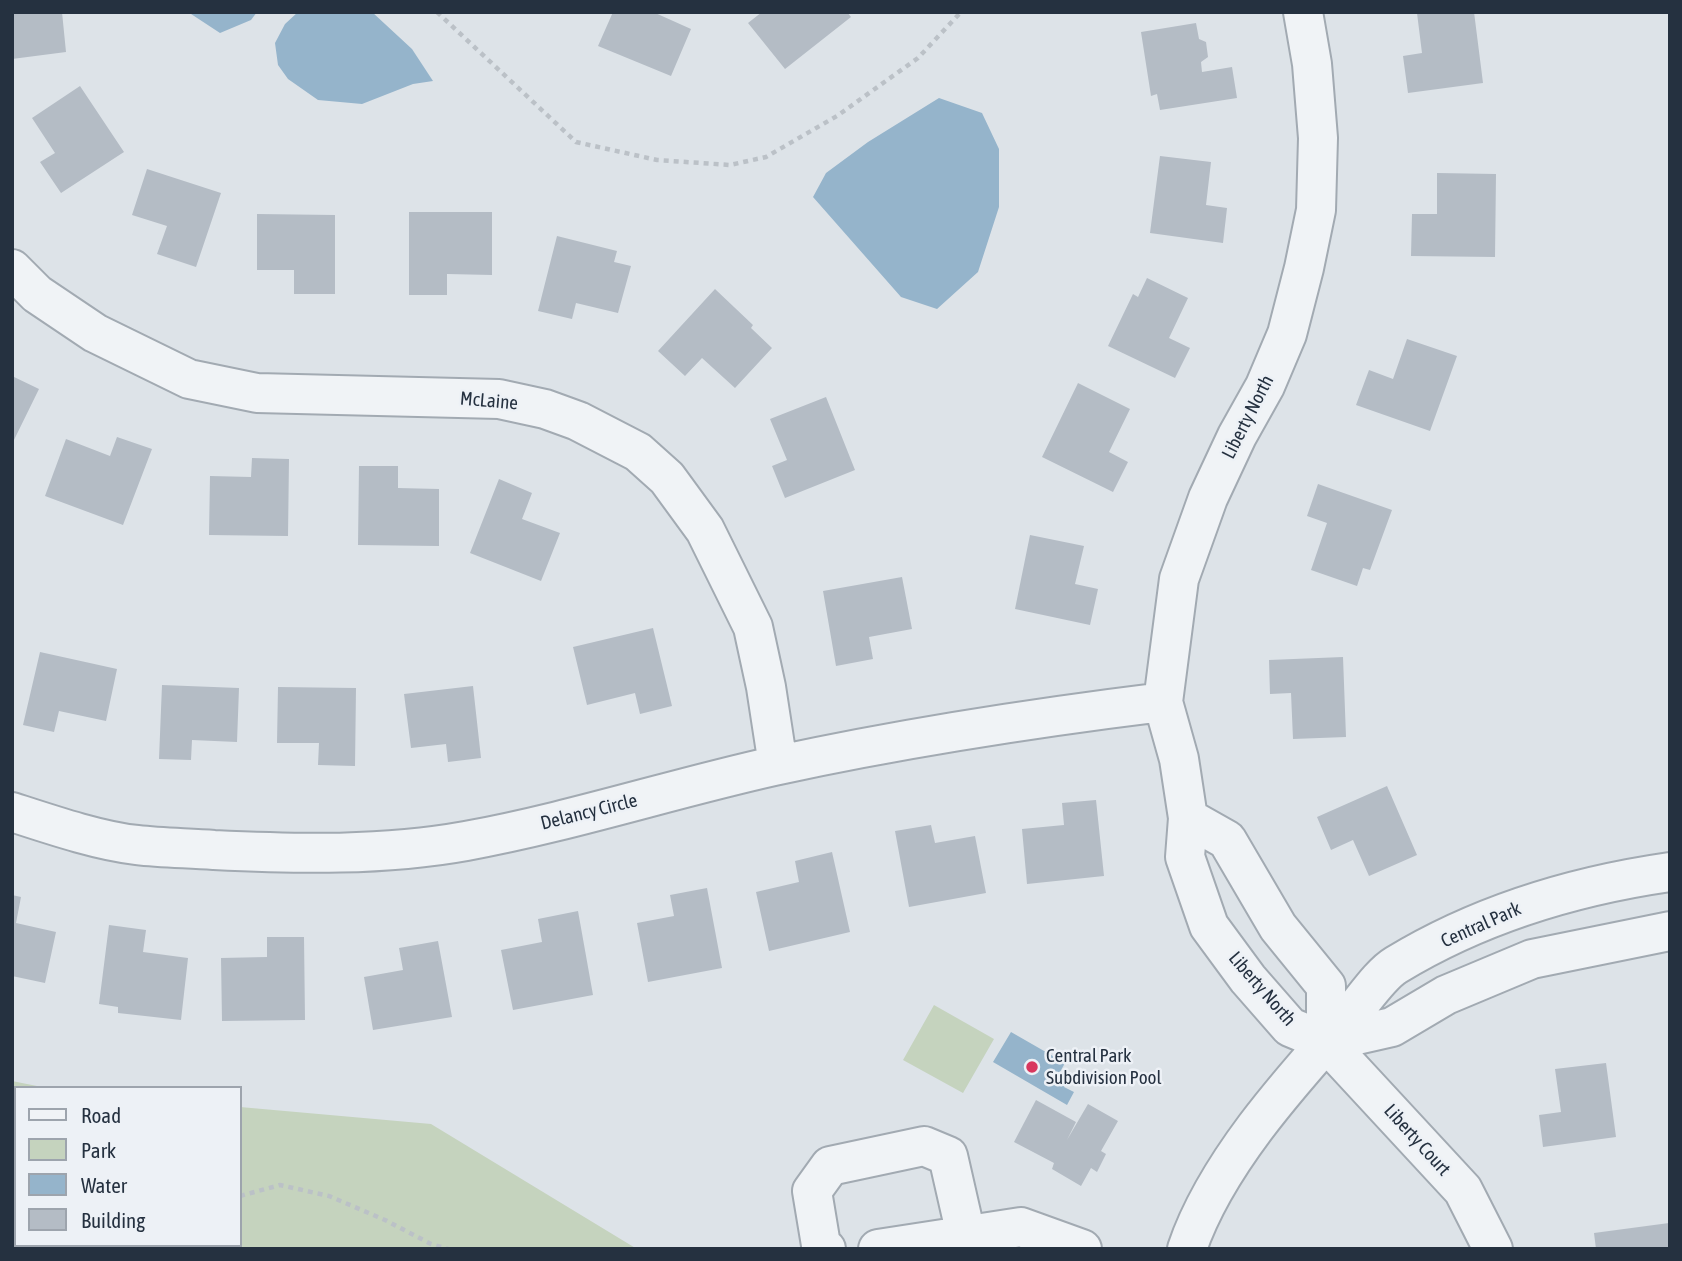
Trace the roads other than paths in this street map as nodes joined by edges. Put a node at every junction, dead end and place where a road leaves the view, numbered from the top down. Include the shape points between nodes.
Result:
1 (1303, 12) edge
2 (12, 269) edge
3 (1163, 702) junction
4 (778, 765) junction
5 (12, 812) edge
6 (1188, 818) junction
7 (1670, 872) edge
8 (1670, 931) edge
9 (1326, 1042) junction
10 (966, 1235) junction
11 (826, 1249) edge
12 (878, 1249) edge
13 (1082, 1249) edge
14 (1187, 1249) edge
15 (1493, 1249) edge

1 - 3 street, Liberty North via 1318,138 1316,210 1287,334 1208,498 1180,579
2 - 4 street, McLaine via 37,294 95,333 189,379 257,393 499,399 578,421 638,452 667,478 705,530 753,626
3 - 4 street, Delancy Circle via 996,724
3 - 6 street, Liberty North via 1179,759
4 - 5 street, Delancy Circle via 465,841 346,853 135,845
6 - 9 street, Liberty North via 1227,840 1278,927 1326,986
6 - 9 street, Liberty North via 1185,857 1209,926 1290,1027
7 - 9 street, Central Park via 1548,897 1473,926 1393,967
8 - 9 street via 1532,959 1446,995 1392,1027
9 - 14 street, Central Park via 1241,1148 1197,1219
9 - 15 street, Liberty Court via 1463,1190
10 - 11 street via 948,1156 924,1146 830,1166 812,1192 821,1245
10 - 12 street
10 - 13 street via 1021,1227

